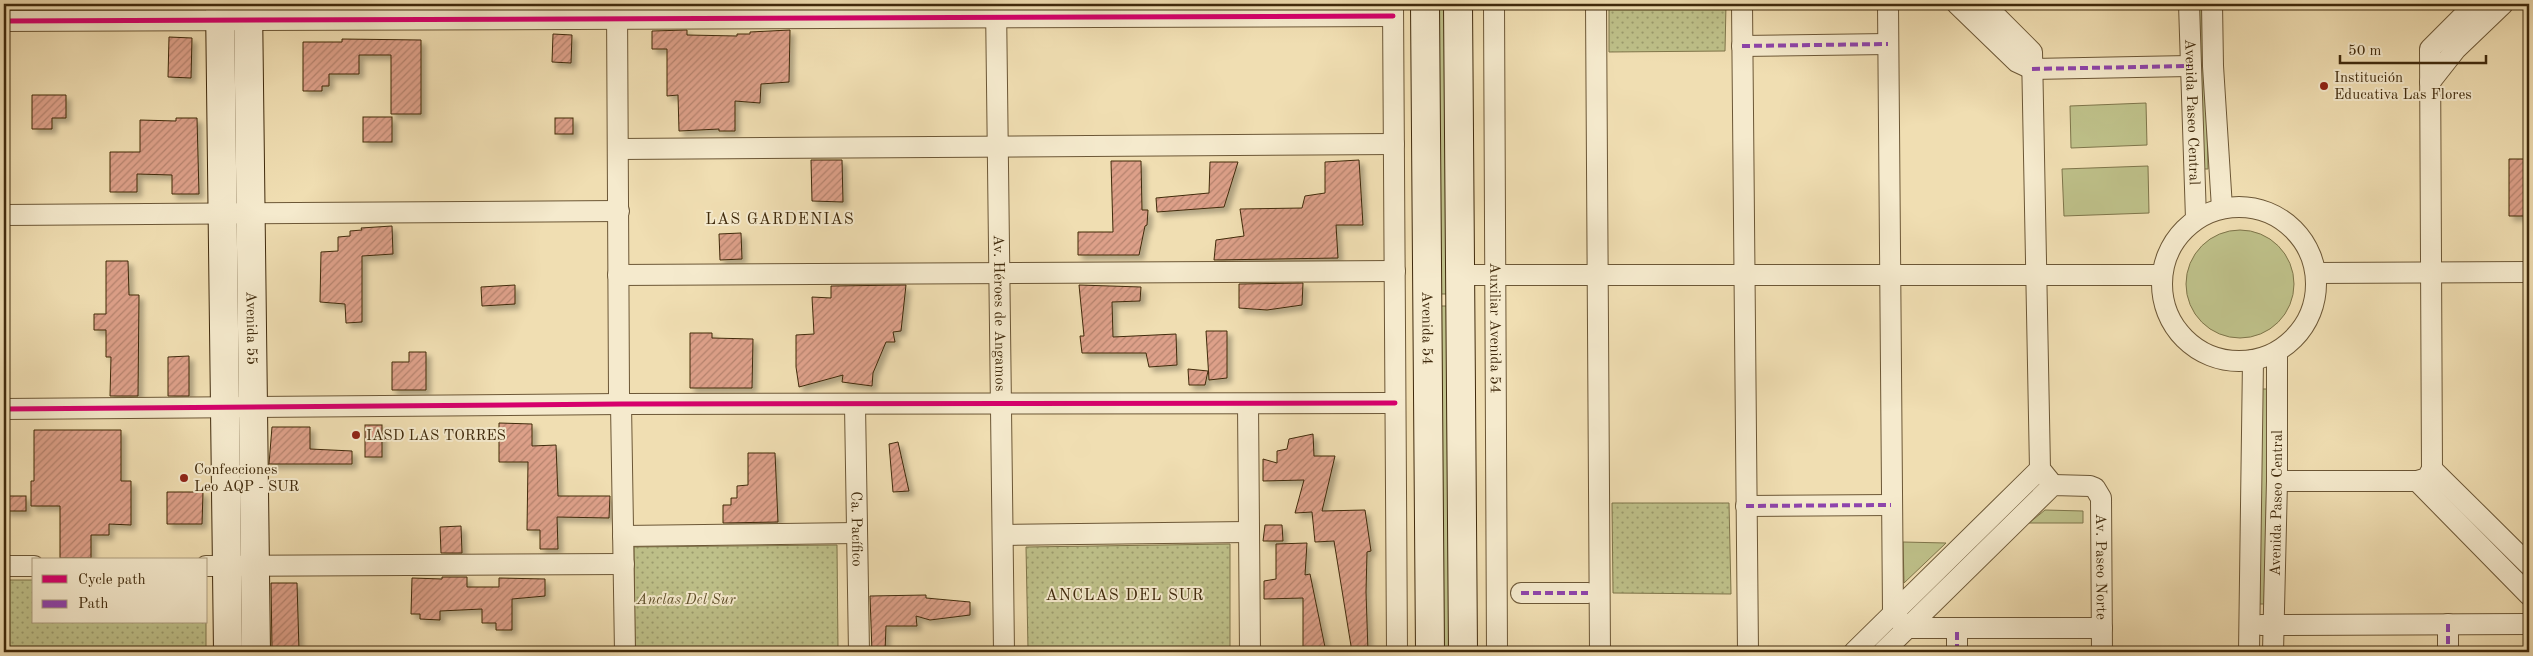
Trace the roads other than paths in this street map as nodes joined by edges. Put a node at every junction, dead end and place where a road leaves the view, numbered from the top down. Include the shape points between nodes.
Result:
1 (1425, 4) edge
2 (1458, 4) edge
3 (1494, 4) edge
4 (1596, 4) edge
5 (1742, 4) edge
6 (1888, 4) edge
7 (1957, 4) edge
8 (1984, 4) edge
9 (2189, 4) edge
10 (2212, 4) edge
11 (2475, 4) edge
12 (2503, 4) edge
13 (996, 10) edge
14 (1393, 10) edge
15 (248, 11) edge
16 (617, 11) edge
17 (220, 12) edge
18 (4, 20) edge
19 (1888, 44) junction
20 (1742, 46) junction
21 (2189, 66) junction
22 (2032, 69) junction
23 (2430, 82) junction
24 (1394, 144) junction
25 (996, 146) junction
26 (619, 149) junction
27 (2222, 208) junction
28 (619, 211) junction
29 (252, 214) junction
30 (4, 215) edge
31 (222, 215) junction
32 (2196, 219) junction
33 (1395, 271) junction
34 (2529, 272) edge
35 (998, 273) junction
36 (2316, 273) junction
37 (2432, 273) junction
38 (2037, 274) junction
39 (618, 275) junction
40 (1461, 275) junction
41 (1495, 275) junction
42 (1744, 275) junction
43 (1891, 275) junction
44 (2162, 275) junction
45 (1596, 276) junction
46 (2277, 353) junction
47 (2253, 360) junction
48 (1395, 403) junction
49 (621, 404) junction
50 (1248, 404) junction
51 (855, 405) junction
52 (1000, 405) junction
53 (224, 406) junction
54 (253, 406) junction
55 (4, 409) edge
56 (2040, 468) junction
57 (2425, 475) junction
58 (2277, 481) junction
59 (2053, 485) junction
60 (1892, 505) junction
61 (1746, 506) junction
62 (1248, 532) junction
63 (858, 533) junction
64 (1002, 535) junction
65 (623, 536) junction
66 (624, 564) junction
67 (2529, 565) edge
68 (4, 566) edge
69 (32, 566) edge
70 (217, 566) edge
71 (255, 566) junction
72 (1521, 593) dead end
73 (1588, 593) dead end
74 (2529, 595) edge
75 (1893, 613) junction
76 (2448, 624) junction
77 (2529, 624) edge
78 (2273, 625) junction
79 (2250, 626) junction
80 (1907, 628) junction
81 (1957, 628) junction
82 (2102, 628) junction
83 (228, 652) edge
84 (256, 652) edge
85 (625, 652) edge
86 (859, 652) edge
87 (1004, 652) edge
88 (1250, 652) edge
89 (1398, 652) edge
90 (1430, 652) edge
91 (1463, 652) edge
92 (1497, 652) edge
93 (1600, 652) edge
94 (1748, 652) edge
95 (1854, 652) edge
96 (1883, 652) edge
97 (1957, 652) edge
98 (2102, 652) edge
99 (2249, 652) edge
100 (2273, 652) edge
101 (2448, 652) edge

1 - 90 main road, Avenida 54
2 - 40 main road
3 - 41 street, Auxiliar Avenida 54
4 - 45 street
5 - 20 street
6 - 19 street
7 - 22 street via 2016,62
8 - 22 street via 2032,52
9 - 21 street, Avenida Paseo Central
10 - 27 street, Avenida Paseo Central
11 - 23 street via 2430,48
12 - 23 street via 2456,50
13 - 14 street
13 - 16 street
13 - 25 street, Av. Héroes de Angamos
14 - 24 street
15 - 16 street
15 - 17 street
15 - 29 main road, Avenida 55
16 - 26 street
17 - 18 street
17 - 31 main road, Avenida 55
19 - 20 street
19 - 43 street
20 - 42 street
21 - 22 street
21 - 32 street, Avenida Paseo Central
22 - 38 street
23 - 37 street
24 - 25 street
24 - 33 street
25 - 26 street
25 - 35 street, Av. Héroes de Angamos
26 - 28 street
27 - 32 street
27 - 36 street via 2258,208 2276,215 2303,240
28 - 29 street
28 - 39 street
29 - 31 street
29 - 54 main road, Avenida 55
30 - 31 street
31 - 53 main road, Avenida 55
32 - 44 street via 2179,234 2168,253
33 - 35 street
33 - 48 street
34 - 37 street
35 - 39 street
35 - 52 street, Av. Héroes de Angamos
36 - 37 street
36 - 46 street via 2315,298 2307,320
37 - 57 street
38 - 43 street
38 - 44 street
38 - 56 street
39 - 49 street
40 - 41 street
40 - 91 main road
41 - 45 street
41 - 92 street, Auxiliar Avenida 54
42 - 43 street
42 - 45 street
42 - 61 street
43 - 60 street
44 - 47 street via 2163,298 2171,321 2186,340 2206,354 2229,361
45 - 93 street
46 - 47 street
46 - 58 street, Avenida Paseo Central
47 - 79 street, Avenida Paseo Central
48 - 50 street
48 - 89 street
49 - 51 street
49 - 54 street
49 - 65 street
50 - 52 street
50 - 62 street
51 - 52 street
51 - 63 street, Ca. Pacífico
52 - 64 street, Av. Héroes de Angamos
53 - 54 street
53 - 55 street
53 - 70 main road, Avenida 55
54 - 71 main road, Avenida 55
56 - 59 street
56 - 75 street
57 - 58 street
57 - 67 street
57 - 74 street
58 - 78 street, Avenida Paseo Central
59 - 80 street
59 - 82 street, Av. Paseo Norte via 2090,486 2099,492 2102,507
60 - 61 street
60 - 75 street
61 - 94 street
62 - 64 street
62 - 88 street
63 - 65 street
63 - 86 street, Ca. Pacífico
64 - 87 street, Av. Héroes de Angamos
65 - 66 street
66 - 71 street
66 - 85 street
68 - 69 street
70 - 71 street
70 - 83 main road, Avenida 55
71 - 84 main road, Avenida 55
72 - 73 street
75 - 80 street
75 - 95 street
76 - 77 street
76 - 78 street
76 - 101 street
78 - 79 street
78 - 100 street, Avenida Paseo Central
79 - 99 street, Avenida Paseo Central
80 - 81 street
80 - 96 street
81 - 82 street
81 - 97 street
82 - 98 street, Av. Paseo Norte

